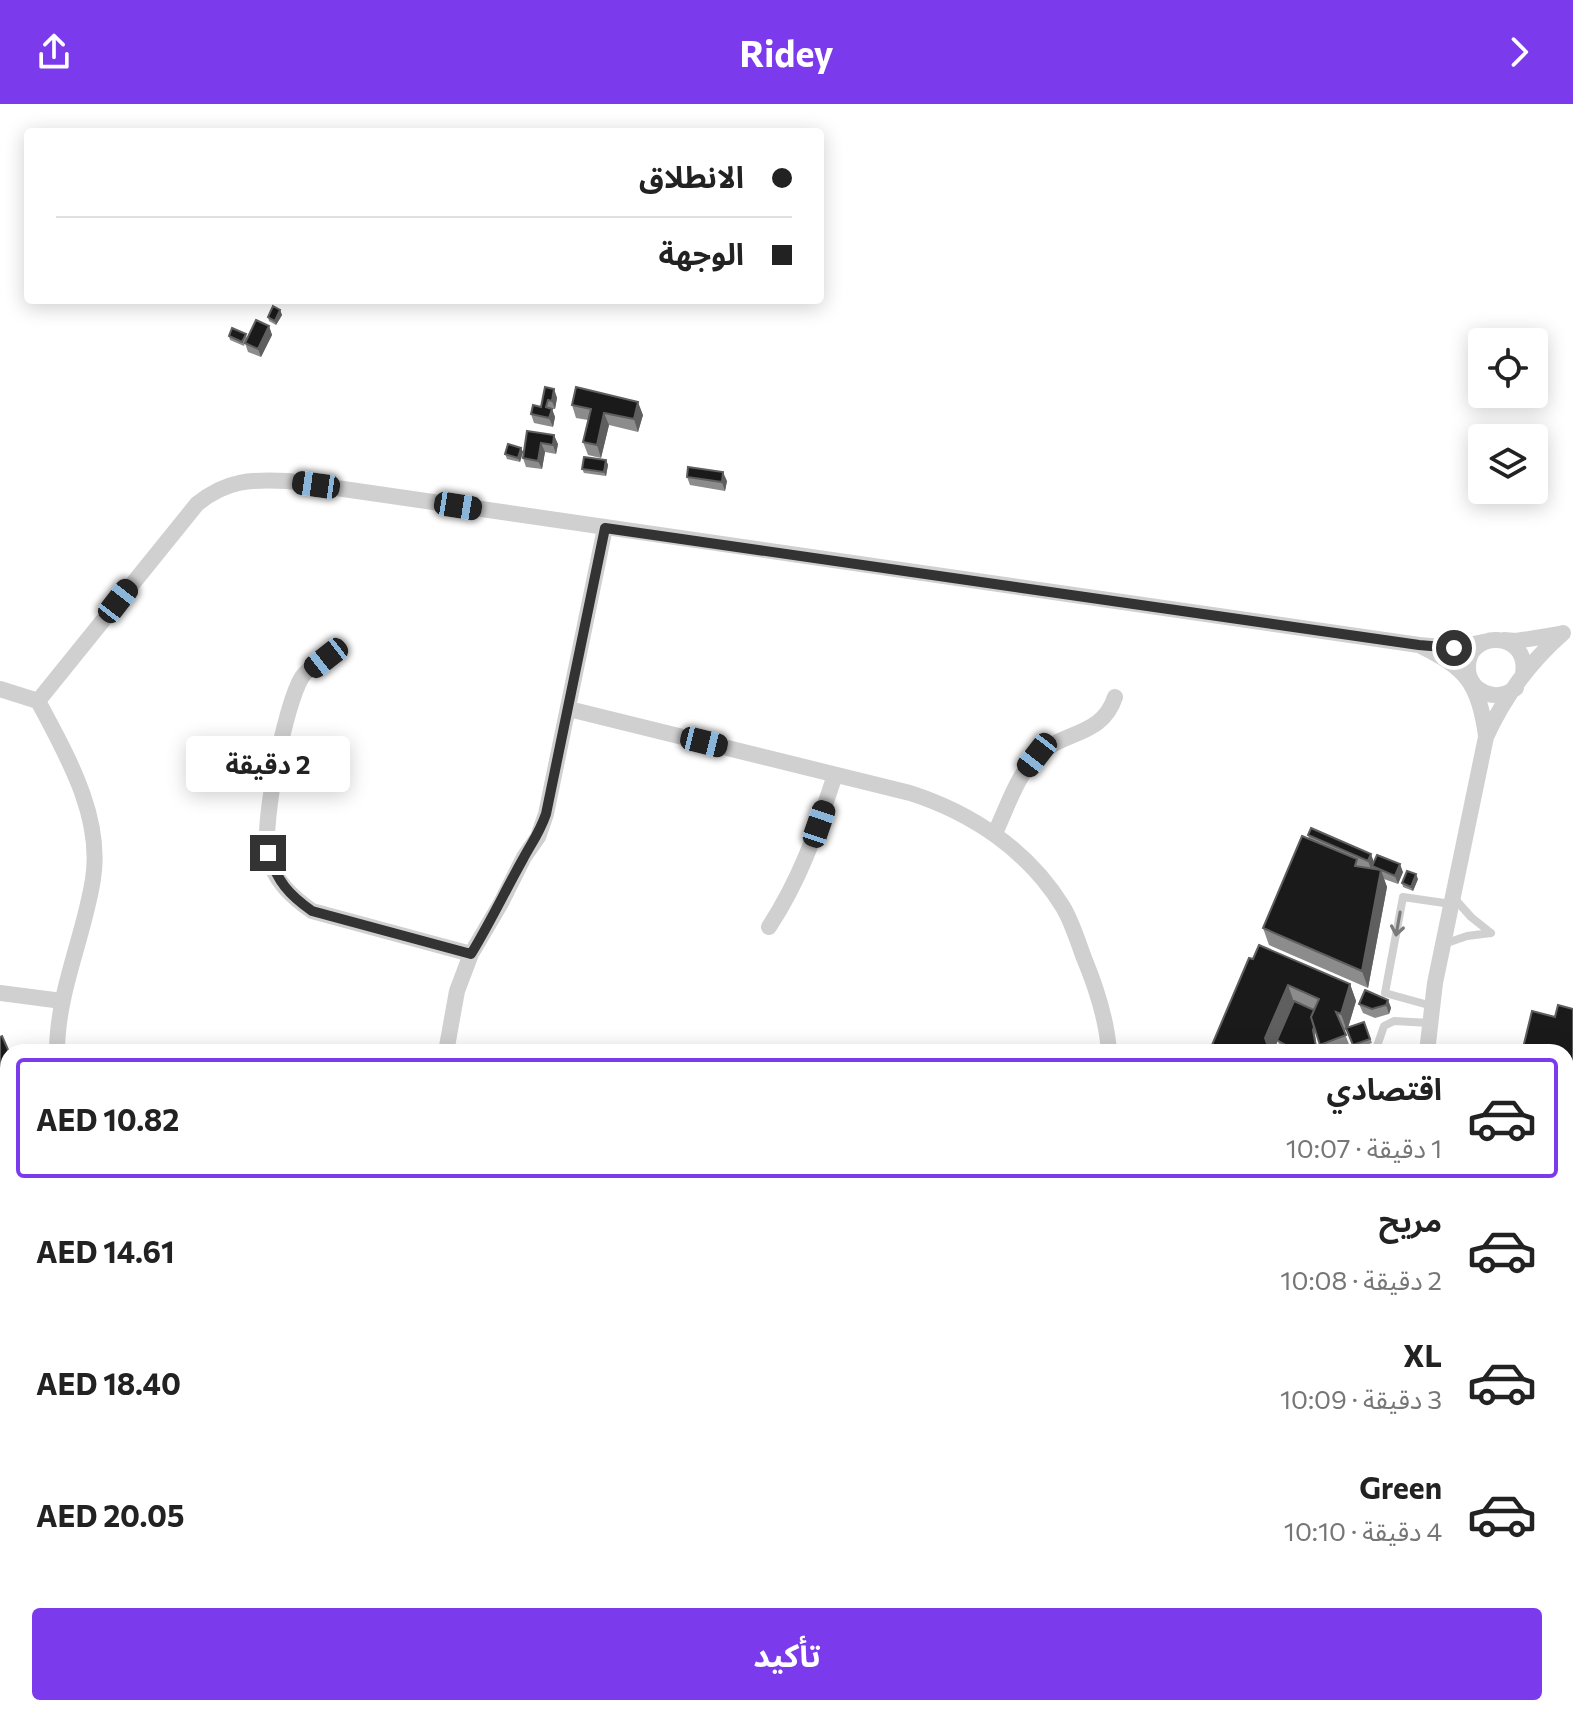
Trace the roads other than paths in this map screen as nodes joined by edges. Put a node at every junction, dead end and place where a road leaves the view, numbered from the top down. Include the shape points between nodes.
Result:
1 (605, 528) junction
2 (1568, 632) edge
3 (1493, 640) junction
4 (1419, 645) junction
5 (326, 658) dead end
6 (1470, 678) junction
7 (1519, 684) junction
8 (0, 689) edge
9 (1115, 697) dead end
10 (38, 701) junction
11 (569, 709) junction
12 (1486, 737) junction
13 (835, 775) junction
14 (995, 833) junction
15 (1453, 901) junction
16 (769, 927) dead end
17 (1444, 944) junction
18 (471, 954) junction
19 (0, 993) edge
20 (62, 1001) junction
21 (1431, 1015) junction
22 (58, 1044) edge
23 (447, 1044) edge
24 (1108, 1044) edge
25 (1378, 1044) edge
26 (1428, 1044) edge

1 - 4 street
1 - 10 street via 288,481 259,479 214,490 187,515
1 - 11 street
2 - 3 street
2 - 7 street via 1531,663
3 - 4 street via 1454,648
3 - 6 street via 1480,645 1469,659
3 - 7 street via 1507,641 1520,653 1524,671
4 - 6 street
5 - 18 street via 303,675 288,707 268,818 268,853 277,879 312,911
6 - 7 street via 1491,695
6 - 12 street
7 - 12 street
8 - 10 street
9 - 14 street via 1098,724 1037,755
10 - 20 street via 84,797 95,856
11 - 13 street
11 - 18 street via 538,837
12 - 15 street
13 - 14 street via 945,804
13 - 16 street via 811,848
14 - 24 street via 1063,908 1092,975
15 - 17 street
15 - 17 lane via 1491,933
15 -> 21 lane via 1403,897 1385,993
17 - 21 street
18 - 23 street via 457,991
19 - 20 street
20 - 22 street
21 - 25 lane via 1384,1026
21 - 26 street

